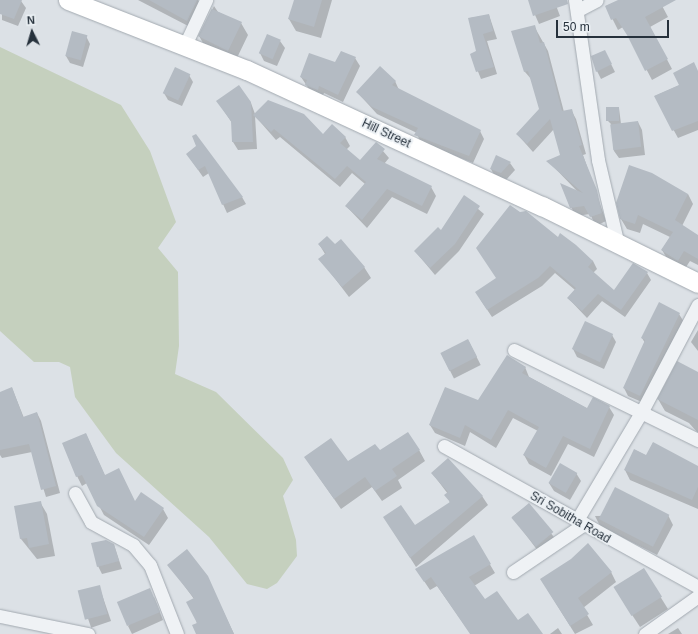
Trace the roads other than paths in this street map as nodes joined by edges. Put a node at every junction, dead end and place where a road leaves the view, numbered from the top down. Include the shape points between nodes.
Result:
1 (206, 0) edge
2 (598, 0) edge
3 (74, 1) edge
4 (577, 5) edge
5 (185, 45) junction
6 (617, 241) junction
7 (698, 283) edge
8 (698, 305) edge
9 (514, 350) dead end
10 (642, 411) junction
11 (698, 440) edge
12 (444, 446) dead end
13 (75, 493) dead end
14 (580, 522) junction
15 (513, 572) dead end
16 (698, 587) edge
17 (698, 596) edge
18 (0, 616) edge
19 (88, 634) edge
20 (177, 634) edge
21 (645, 634) edge

1 - 5 street
2 - 4 street
3 - 5 main road, Hill Street
4 - 6 street via 598,160
5 - 6 main road, Hill Street
6 - 7 main road, Hill Street
8 - 10 street
9 - 10 street
10 - 11 street
10 - 14 street
12 - 14 street, Sri Sobitha Road
13 - 20 street via 91,522 133,545 150,565
14 - 15 street
14 - 16 street, Sri Sobitha Road
17 - 21 street
18 - 19 street

